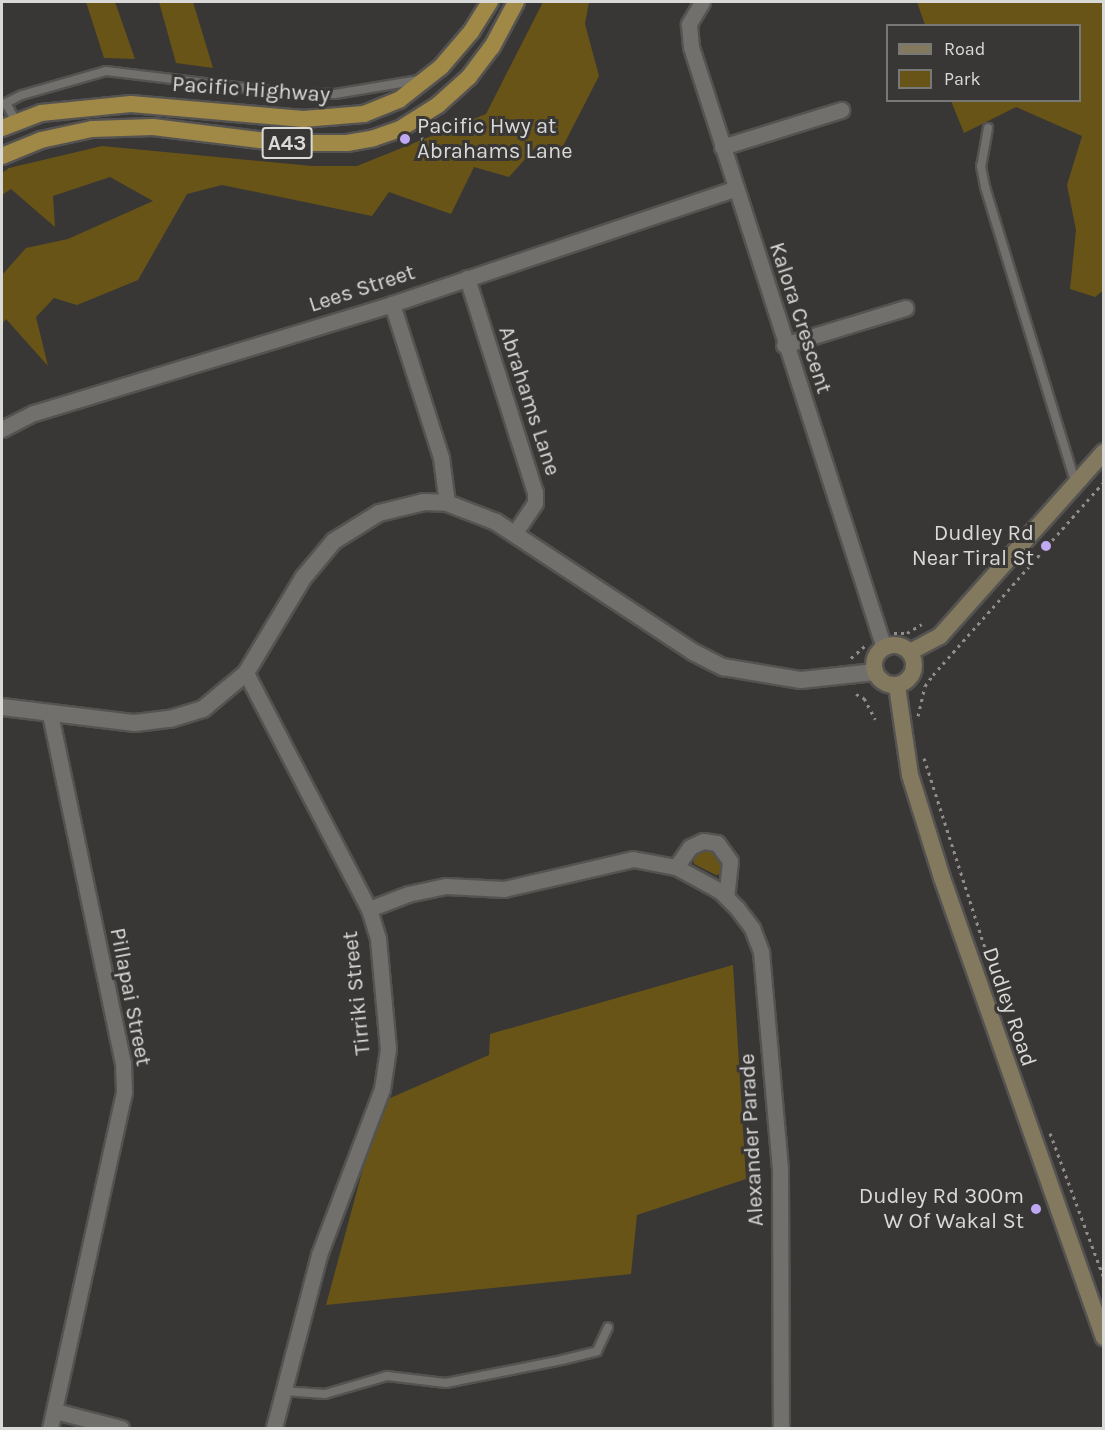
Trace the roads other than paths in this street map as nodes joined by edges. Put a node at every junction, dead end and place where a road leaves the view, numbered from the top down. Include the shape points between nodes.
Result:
1 (490, 2) edge
2 (516, 2) edge
3 (702, 2) edge
4 (426, 80) junction
5 (4, 104) edge
6 (841, 110) dead end
7 (9, 125) edge
8 (988, 128) dead end
9 (722, 147) junction
10 (2, 156) edge
11 (736, 188) junction
12 (467, 278) junction
13 (392, 304) junction
14 (905, 308) dead end
15 (784, 345) junction
16 (2, 429) edge
17 (1104, 452) edge
18 (1075, 482) junction
19 (447, 503) junction
20 (514, 534) junction
21 (884, 648) junction
22 (910, 652) junction
23 (875, 672) junction
24 (246, 673) junction
25 (897, 686) junction
26 (2, 707) edge
27 (50, 714) junction
28 (676, 867) junction
29 (726, 897) junction
30 (369, 909) junction
31 (1102, 1326) edge
32 (608, 1327) dead end
33 (283, 1391) junction
34 (55, 1412) junction
35 (50, 1428) edge
36 (121, 1428) edge
37 (274, 1428) edge
38 (781, 1428) edge

1 - 4 highway, Pacific Highway / A43 via 456,52
2 - 10 highway, Pacific Highway / A43 via 492,47 469,76 438,105 400,129 374,138 347,143 284,143 153,127 92,129 41,140
3 - 9 street, Kalora Crescent via 689,24 691,47
4 - 5 lane via 405,80 335,94 287,93 106,71
4 - 7 highway, Pacific Highway / A43 via 399,100 351,117 303,119 131,104 41,113
5 - 7 lane
6 - 9 street
8 - 18 lane via 981,166 985,187
9 - 11 street, Kalora Crescent
11 - 12 street, Lees Street
11 - 15 street, Kalora Crescent
12 - 13 street, Lees Street
12 - 20 street, Abrahams Lane via 535,492 535,503
13 - 16 street, Lees Street via 34,413
13 - 19 street via 441,458
14 - 15 street
15 - 21 street, Kalora Crescent
17 - 18 main road
18 - 22 main road via 940,636
19 - 20 street via 496,522
19 - 24 street via 402,506 358,524 334,541 303,578
20 - 23 street via 693,652 723,667 801,680
21 - 22 main road via 899,645
21 - 23 main road via 875,658
22 - 25 main road via 915,666 912,675
23 - 25 main road via 885,683
24 - 27 street via 203,709 170,719 135,723
24 - 30 street, Tirriki Street
25 - 31 main road, Dudley Road via 910,775 942,878 986,1014
26 - 27 street
27 - 34 street, Pillapai Street via 123,1062 124,1092
28 - 29 street, Alexander Parade
28 - 29 street via 690,847 703,841 717,843 730,861
28 - 30 street, Alexander Parade via 653,860 615,861 520,886 446,886 408,894
29 - 38 street, Alexander Parade via 752,928 762,964 780,1169
30 - 33 street, Tirriki Street via 378,939 387,1072 319,1255
32 - 33 lane via 597,1351 446,1383 387,1376 325,1394
33 - 37 street, Tirriki Street
34 - 35 street, Pillapai Street
34 - 36 street

